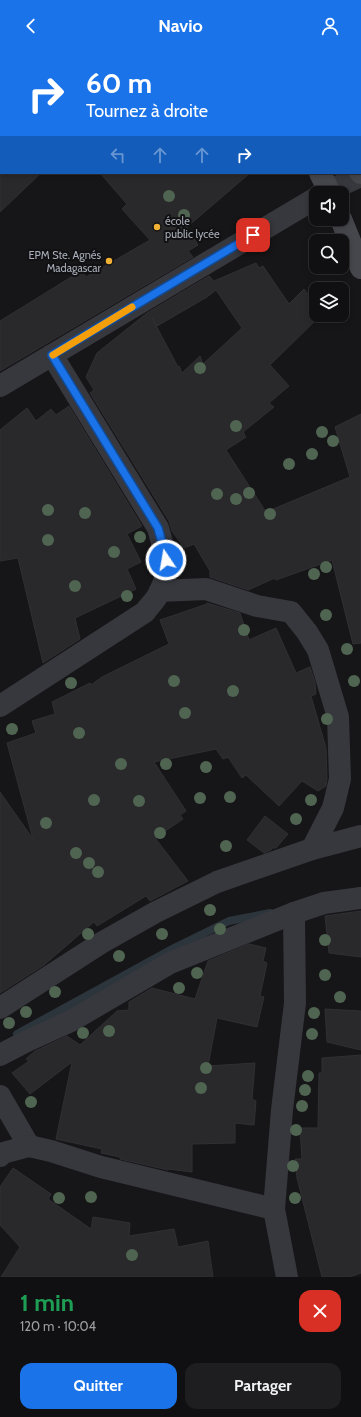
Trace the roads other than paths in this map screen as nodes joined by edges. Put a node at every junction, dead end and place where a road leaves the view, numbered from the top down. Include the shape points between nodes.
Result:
1 (361, 174) edge
2 (331, 186) edge
3 (309, 198) edge
4 (344, 226) edge
5 (361, 268) edge
6 (52, 355) junction
7 (0, 386) edge
8 (160, 592) junction
9 (0, 706) edge
10 (361, 836) edge
11 (312, 849) junction
12 (361, 898) edge
13 (294, 913) junction
14 (0, 1008) edge
15 (0, 1055) edge
16 (0, 1096) edge
17 (29, 1146) junction
18 (0, 1156) edge
19 (274, 1209) junction
20 (287, 1277) edge

1 - 2 street
3 - 6 street
4 - 5 main road
6 - 7 street
6 - 8 street via 158,528 167,570
8 - 9 street via 145,612
8 - 11 street via 206,589 257,606 290,612 318,650 338,717 340,779 333,808
10 - 11 street
11 - 14 street via 217,882 156,912 101,943
12 - 13 street via 324,903
13 - 15 street via 170,963 71,1021
13 - 19 street via 295,1003 282,1110
16 - 17 street
17 - 18 street
17 - 19 street via 100,1167
19 - 20 street

